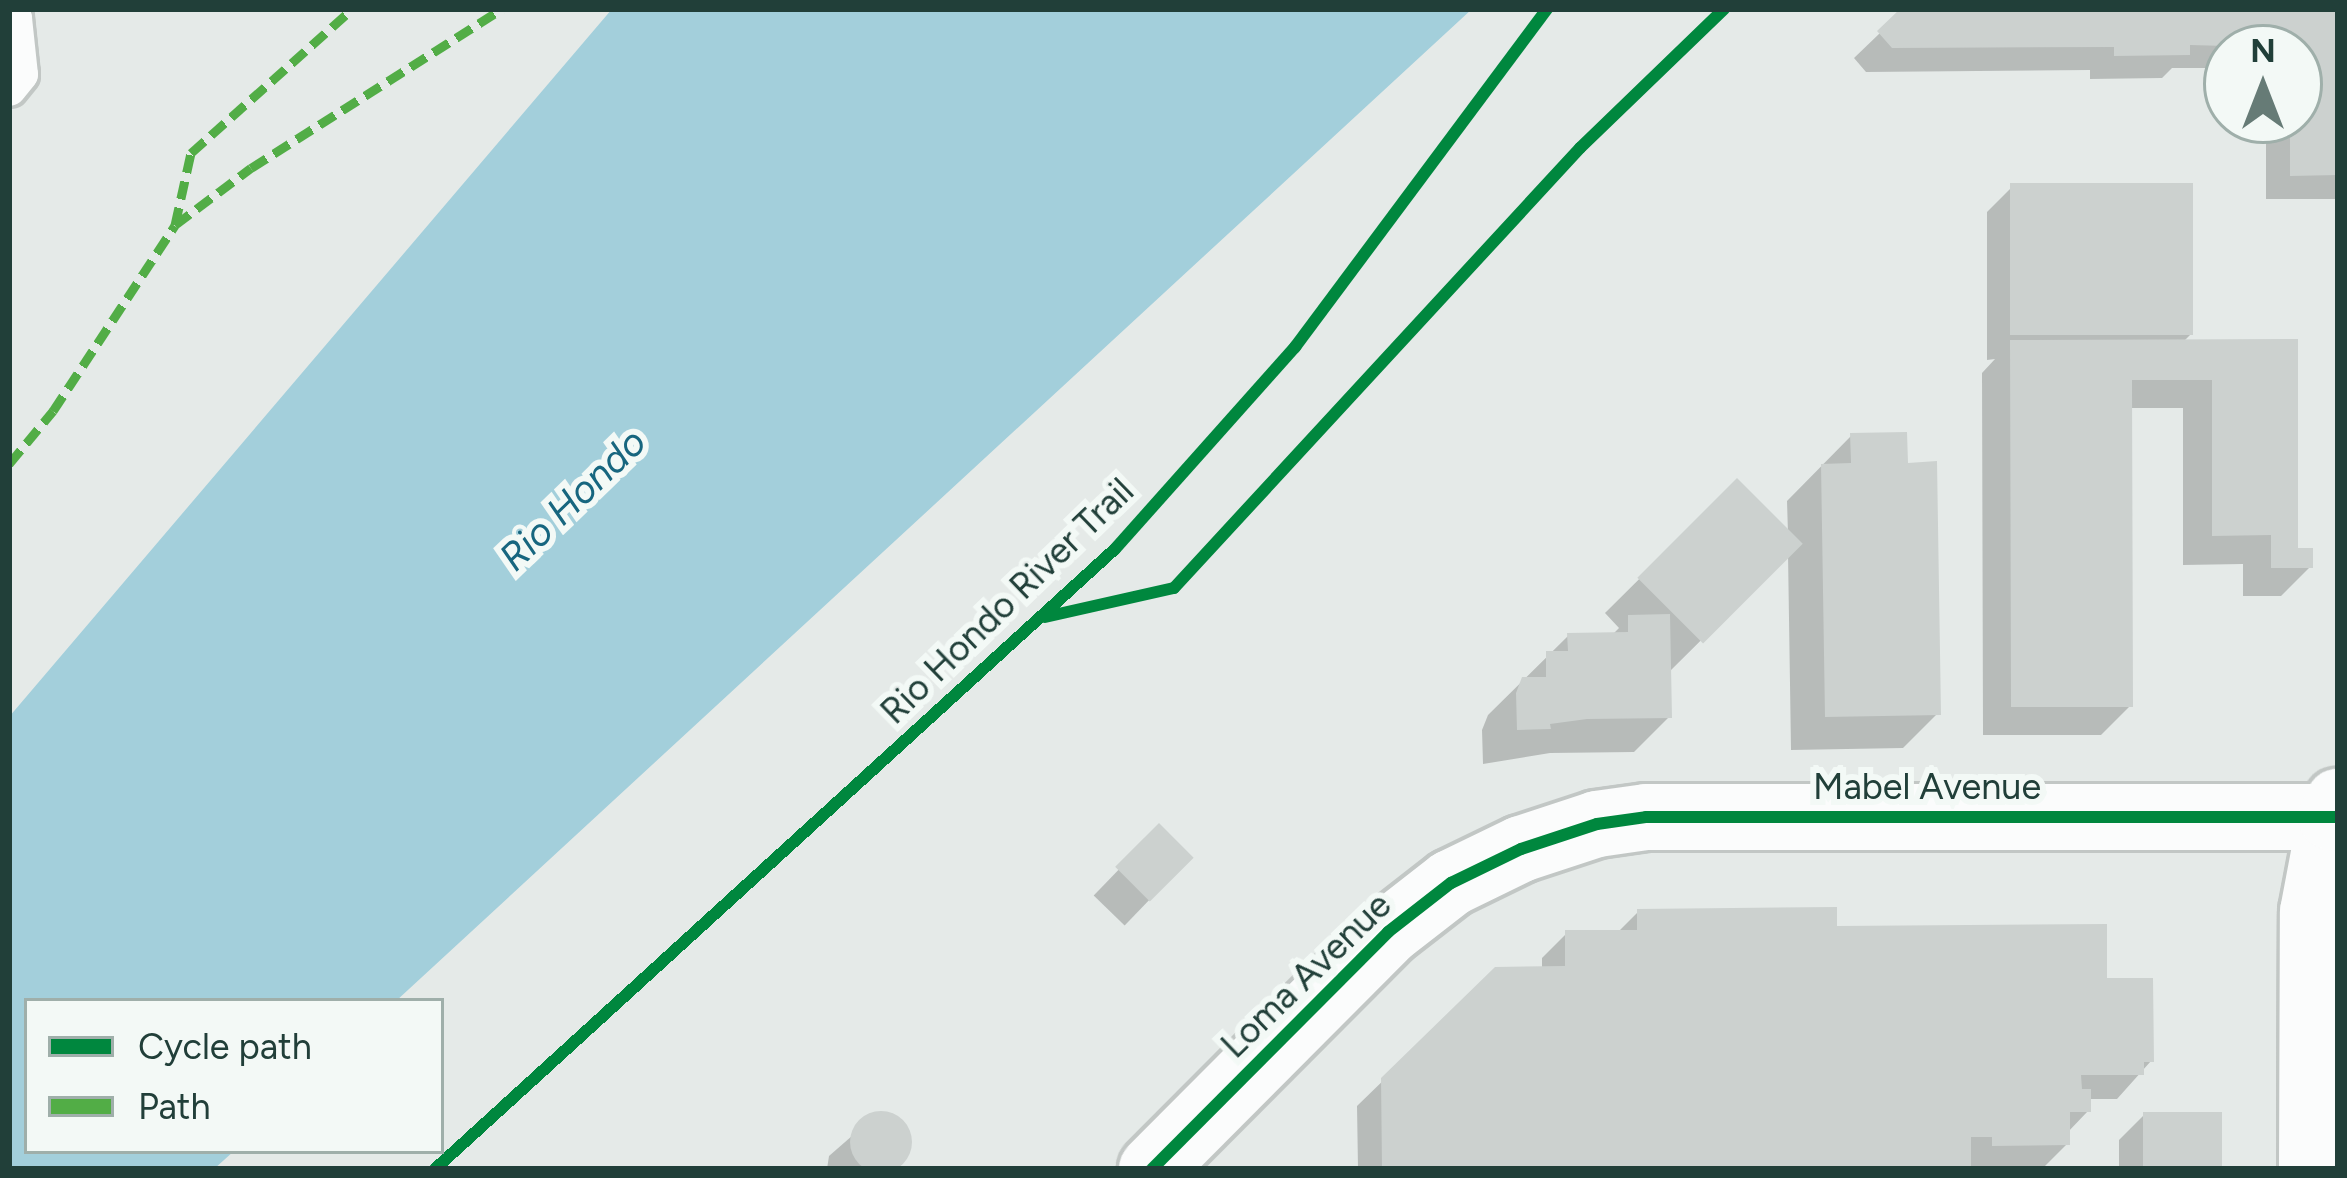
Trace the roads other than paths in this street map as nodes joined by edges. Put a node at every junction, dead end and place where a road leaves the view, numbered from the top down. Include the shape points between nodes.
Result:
1 (9, 13) edge
2 (9, 89) edge
3 (2336, 812) edge
4 (1520, 849) joint
5 (1152, 1169) edge
6 (2312, 1169) edge

1 - 2 lane via 21,74
3 - 4 street, Mabel Avenue via 1646,817
3 - 6 street via 2313,912
4 - 5 street, Loma Avenue via 1450,883 1388,932

